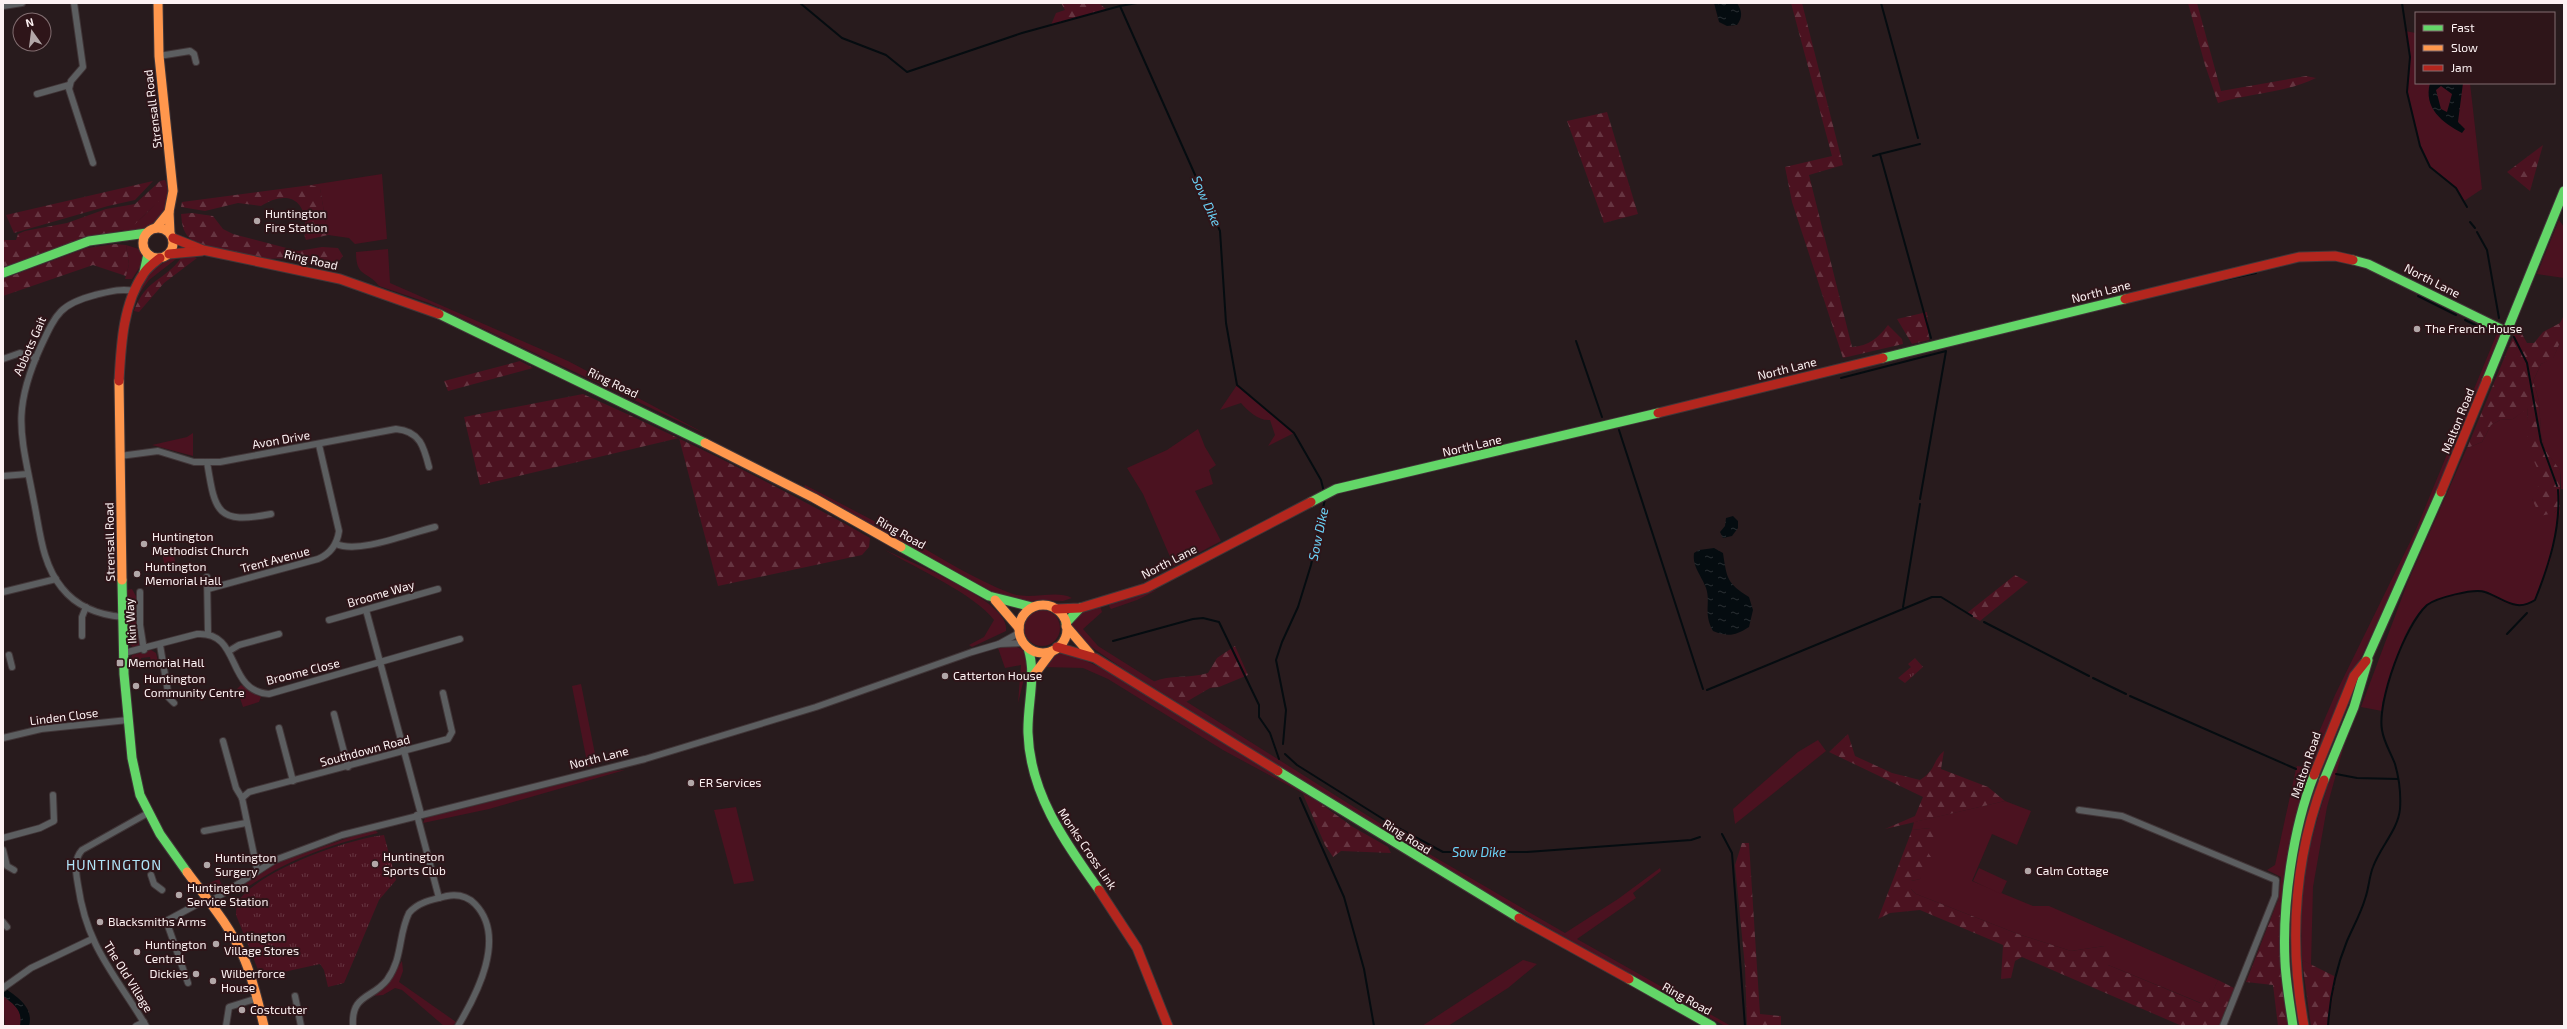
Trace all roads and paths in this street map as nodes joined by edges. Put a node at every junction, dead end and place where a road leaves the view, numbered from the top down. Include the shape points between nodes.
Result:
1 (22, 3) edge
2 (74, 3) edge
3 (158, 3) edge
4 (3, 6) edge
5 (159, 56) junction
6 (196, 62) dead end
7 (69, 85) junction
8 (37, 94) dead end
9 (93, 163) dead end
10 (2564, 191) edge
11 (169, 212) junction
12 (156, 228) junction
13 (147, 233) junction
14 (171, 235) junction
15 (120, 238) junction
16 (203, 250) junction
17 (146, 251) junction
18 (169, 254) junction
19 (160, 258) junction
20 (144, 272) junction
21 (3, 273) edge
22 (134, 291) junction
23 (2507, 332) junction
24 (36, 358) junction
25 (3, 359) edge
26 (320, 444) junction
27 (120, 456) junction
28 (207, 462) junction
29 (426, 464) dead end
30 (28, 474) junction
31 (3, 476) edge
32 (271, 514) dead end
33 (435, 527) dead end
34 (336, 544) junction
35 (207, 577) dead end
36 (56, 579) junction
37 (208, 589) junction
38 (438, 589) dead end
39 (3, 592) edge
40 (140, 592) dead end
41 (989, 596) junction
42 (86, 607) junction
43 (1032, 607) junction
44 (1080, 608) junction
45 (1056, 609) junction
46 (366, 610) junction
47 (123, 618) junction
48 (329, 619) dead end
49 (1066, 624) junction
50 (1019, 630) junction
51 (208, 634) junction
52 (279, 634) dead end
53 (82, 637) dead end
54 (460, 639) dead end
55 (999, 644) junction
56 (160, 645) junction
57 (1026, 645) junction
58 (1055, 649) junction
59 (144, 650) junction
60 (229, 651) junction
61 (124, 653) junction
62 (2369, 657) junction
63 (1096, 658) junction
64 (380, 663) junction
65 (1034, 675) junction
66 (443, 693) dead end
67 (174, 703) dead end
68 (334, 714) dead end
69 (128, 720) junction
70 (279, 728) dead end
71 (3, 738) edge
72 (223, 741) dead end
73 (404, 751) junction
74 (348, 767) junction
75 (293, 782) junction
76 (52, 794) dead end
77 (242, 798) junction
78 (2079, 810) dead end
79 (148, 813) junction
80 (419, 814) junction
81 (246, 823) junction
82 (204, 831) dead end
83 (3, 838) edge
84 (3, 850) edge
85 (257, 869) junction
86 (14, 870) dead end
87 (151, 875) dead end
88 (162, 890) dead end
89 (439, 898) junction
90 (208, 901) junction
91 (92, 939) junction
92 (188, 983) dead end
93 (4, 987) edge
94 (295, 996) dead end
95 (258, 998) junction
96 (145, 1024) edge
97 (136, 1026) edge
98 (226, 1026) edge
99 (264, 1026) edge
100 (301, 1026) edge
101 (353, 1026) edge
102 (458, 1026) edge
103 (1168, 1026) edge
104 (1712, 1026) edge
105 (2224, 1026) edge
106 (2294, 1026) edge
107 (2304, 1026) edge

1 - 4 street
2 - 7 street via 83,67
3 - 5 main road, Strensall Road
5 - 6 street via 190,51 194,54
5 - 11 main road, Strensall Road via 172,168 172,200
7 - 8 street
7 - 9 street
10 - 23 main road, Malton Road
11 - 12 main road
11 - 14 main road, Strensall Road
12 - 13 main road
12 - 14 main road
13 - 15 main road
13 - 17 main road via 143,240
14 - 16 main road, Ring Road
14 - 18 main road via 174,245
15 - 17 main road
15 - 21 main road via 89,241
16 - 18 main road, Ring Road
16 - 41 main road, Ring Road via 340,279 382,291 443,315 604,392 808,496
17 - 19 main road
17 - 20 main road, Strensall Road
18 - 19 main road
19 - 20 main road, Strensall Road
20 - 22 main road, Strensall Road
22 - 24 street, Abbots Gait via 109,291 68,304 53,320
22 - 27 main road, Strensall Road via 127,311 121,350
23 - 44 main road, North Lane via 2368,264 2335,256 2299,257 1324,494 1146,588
23 - 62 main road, Malton Road via 2426,529
24 - 25 street via 20,353
24 - 30 street, Abbots Gait via 26,381 20,413
26 - 28 street, Avon Drive
26 - 29 street, Avon Drive via 390,429 402,429 421,441
26 - 34 street via 338,525
27 - 28 street, Avon Drive via 158,451 186,460
27 - 47 main road, Strensall Road
28 - 32 street via 213,499 220,510 238,519 263,512
30 - 31 street
30 - 36 street, Abbots Gait via 44,553
33 - 34 street via 360,546 347,547
34 - 37 street, Trent Avenue via 318,560
35 - 37 street
36 - 39 street
36 - 42 street, Abbots Gait via 69,596
37 - 51 street
38 - 46 street, Broome Way
40 - 59 street, Ikin Way via 140,625
41 - 43 main road, Ring Road
41 - 50 main road, Ring Road via 1006,610
42 - 47 street, Abbots Gait via 101,614
42 - 53 street via 82,617
43 - 45 main road via 1044,605
43 - 50 main road via 1021,618
44 - 45 main road, North Lane
44 - 49 main road
45 - 49 main road
46 - 48 street, Broome Way
46 - 64 street
47 - 61 main road, Strensall Road
49 - 58 main road via 1066,635
49 - 63 main road, Ring Road via 1079,644
50 - 55 street, North Lane
50 - 57 main road
51 - 56 street via 198,634
51 - 60 street, Broome Close via 221,641
52 - 60 street via 239,645
54 - 64 street, Broome Close
55 - 57 street, North Lane
55 - 80 street, North Lane via 816,707 696,744
56 - 59 street
56 - 67 street via 169,698
57 - 58 main road via 1040,652
57 - 65 main road, Monks Cross Link
58 - 63 main road, Ring Road via 1077,651
58 - 65 main road
59 - 61 street
60 - 64 street, Broome Close via 243,682 262,693 276,692
61 - 69 main road, Strensall Road
62 - 106 main road, Malton Road via 2354,676 2311,783 2300,820 2287,889 2285,962
62 - 107 main road, Malton Road via 2364,681 2322,784 2311,821 2298,889 2296,964
63 - 104 main road, Ring Road via 1416,856
64 - 73 street
65 - 103 main road, Monks Cross Link via 1028,729 1032,766 1038,789 1062,836 1124,925 1139,951 1151,976
66 - 73 street, Southdown Road via 451,736
68 - 74 street
69 - 71 street, Linden Close via 41,729
69 - 79 main road, Strensall Road via 137,785
70 - 75 street
72 - 77 street via 236,788
73 - 74 street, Southdown Road
73 - 80 street
74 - 75 street, Southdown Road
75 - 77 street, Southdown Road via 249,792
76 - 83 street via 54,821 40,828
77 - 81 street
78 - 105 street via 2122,816 2276,880 2278,887 2275,896
79 - 90 main road, Strensall Road via 170,849
79 - 91 street, The Old Village via 89,846 77,857 79,894
80 - 85 street, North Lane via 306,847
80 - 89 street
81 - 82 street
81 - 85 street
84 - 86 street via 7,866
85 - 90 street, North Lane
87 - 88 street via 154,884
89 - 101 street via 418,905 409,912 395,965 383,985 356,1005 352,1018
89 - 102 street via 459,895 470,899 484,915 488,932 488,952 483,974 469,1009
90 - 92 street, North Lane via 168,920 167,923
90 - 95 main road, Strensall Road via 243,955
91 - 93 street via 31,968
91 - 96 street, The Old Village via 104,963
94 - 100 street
95 - 98 street via 229,1007
95 - 99 main road, Strensall Road
96 - 97 street

